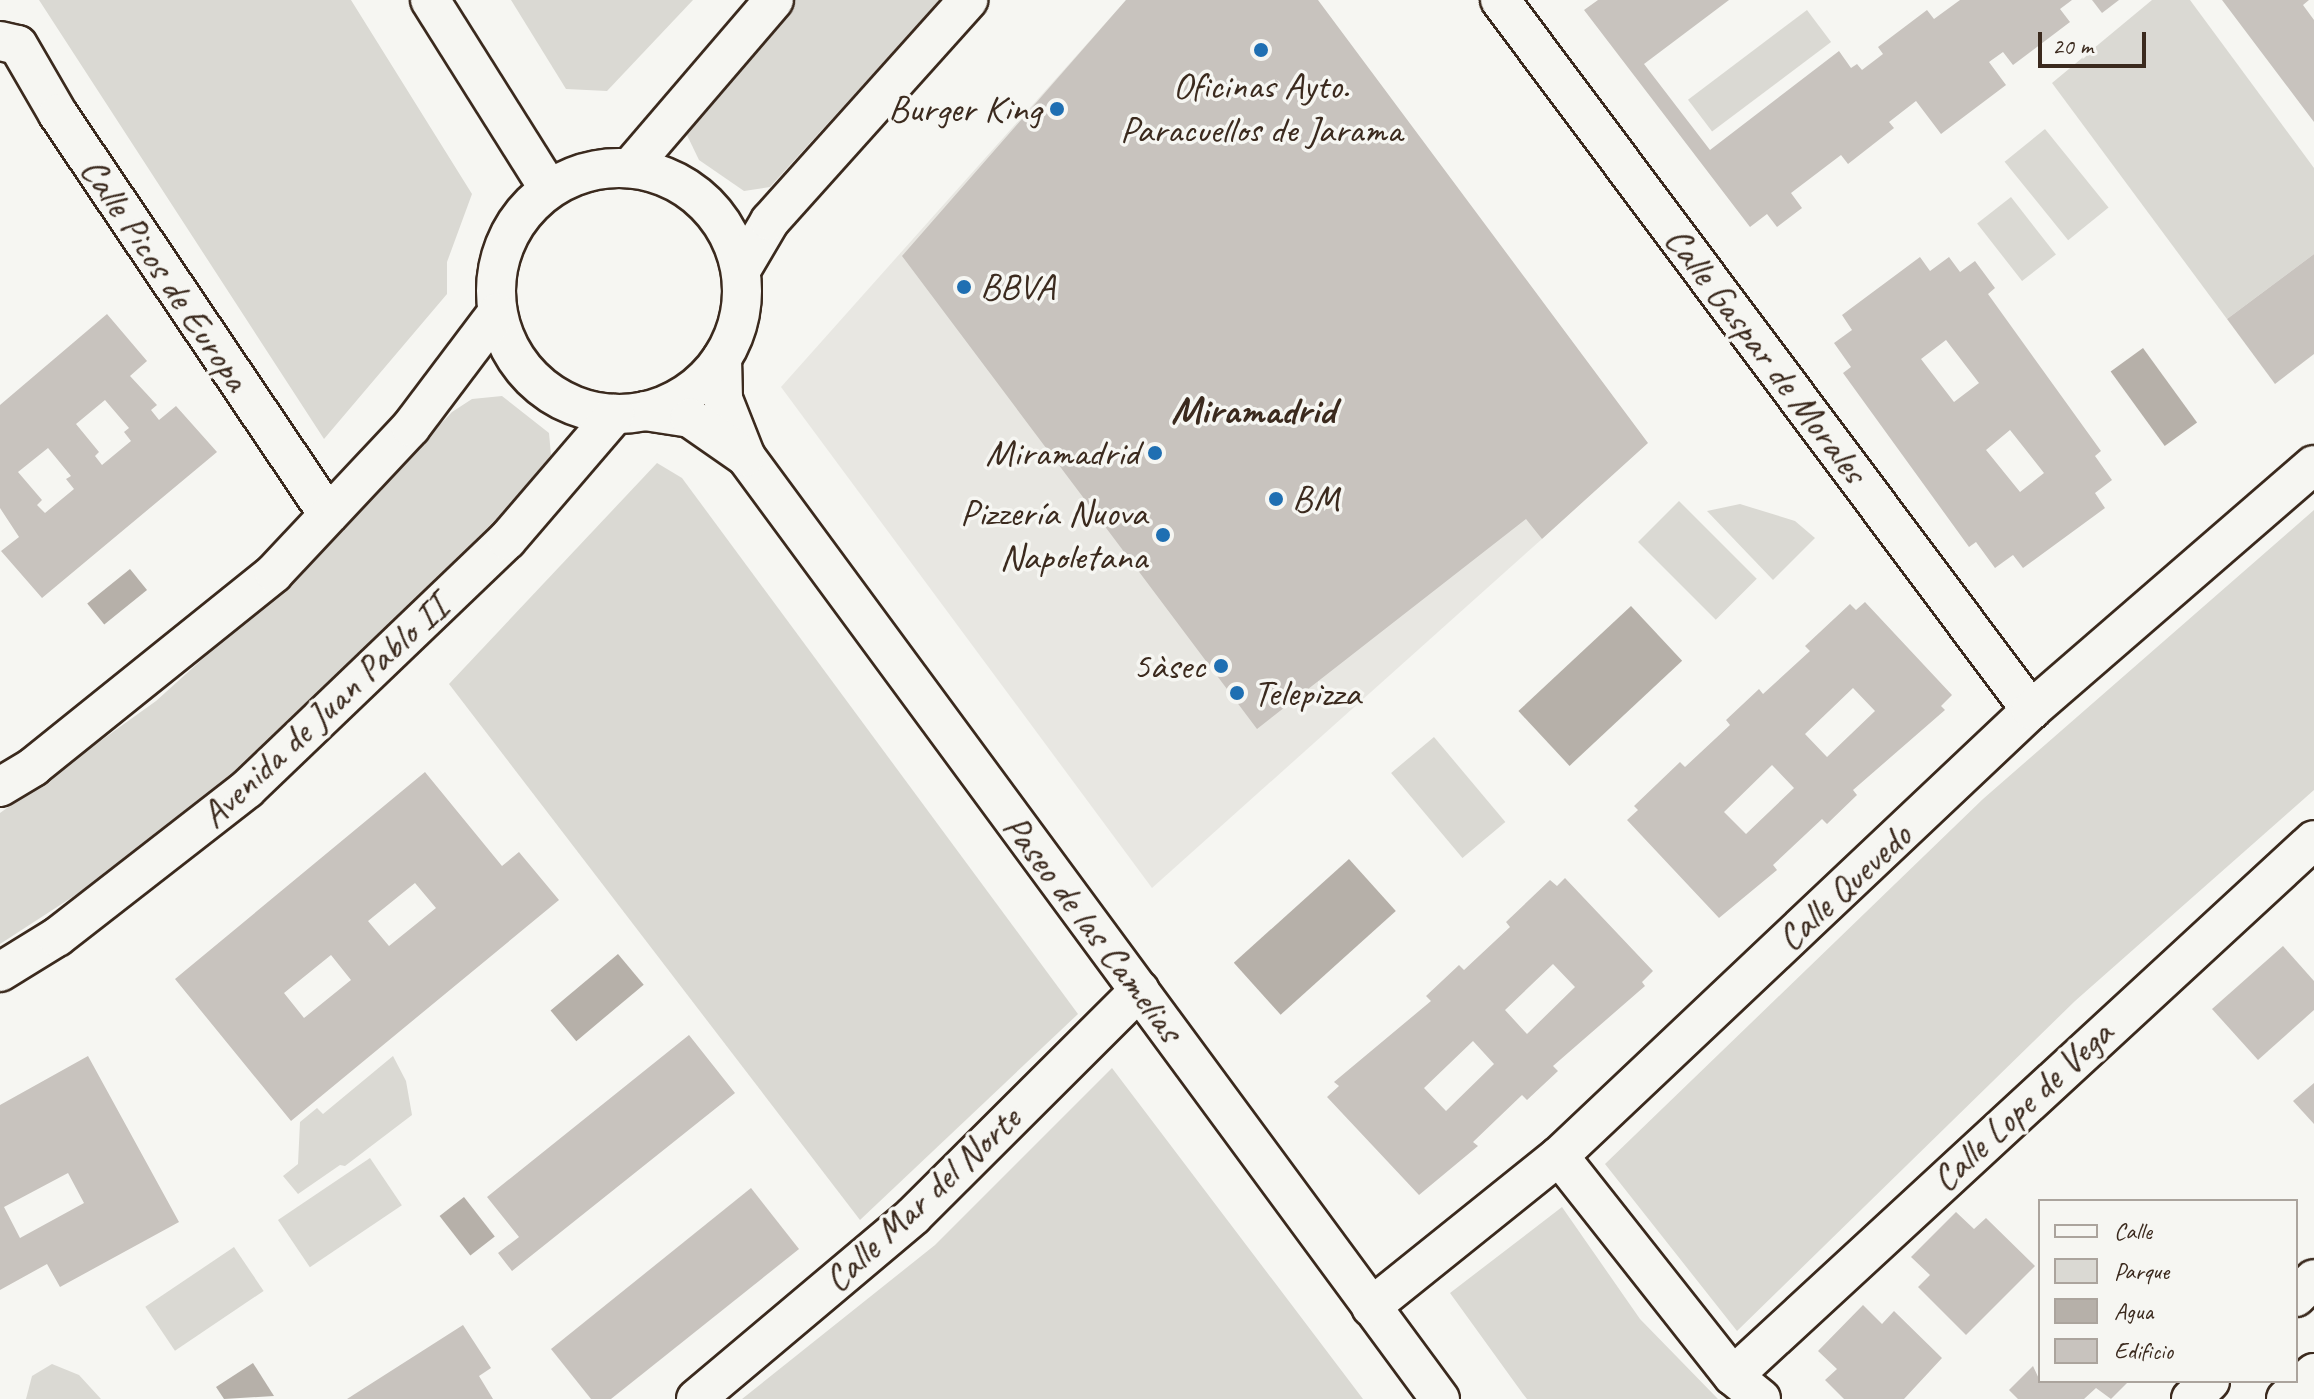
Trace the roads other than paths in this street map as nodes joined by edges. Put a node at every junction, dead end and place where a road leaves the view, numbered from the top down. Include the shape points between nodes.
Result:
1 (430, 0) edge
2 (774, 0) edge
3 (968, 0) edge
4 (1500, 0) edge
5 (0, 41) edge
6 (630, 168) junction
7 (549, 189) junction
8 (741, 270) junction
9 (497, 313) junction
10 (722, 358) junction
11 (630, 413) junction
12 (746, 457) junction
13 (2314, 465) edge
14 (328, 515) junction
15 (2031, 710) junction
16 (0, 787) edge
17 (2314, 840) edge
18 (0, 972) edge
19 (1140, 990) junction
20 (1559, 1156) junction
21 (2314, 1279) edge
22 (2298, 1295) edge
23 (1371, 1307) junction
24 (2314, 1373) edge
25 (2208, 1383) edge
26 (1747, 1387) edge
27 (696, 1399) edge
28 (1440, 1399) edge
29 (2191, 1399) edge
30 (2286, 1399) edge

1 - 7 street
2 - 6 street
3 - 8 street via 770,221
4 - 15 street, Calle Gaspar de Morales
5 - 14 street, Calle Picos de Europa via 18,45 58,114
6 - 7 street via 588,171
6 - 8 street via 669,177 703,200 728,232
7 - 9 street via 523,213 505,243 496,277
8 - 10 street via 736,331
9 - 11 street via 512,352 538,385 574,406
9 - 14 street via 411,427
10 - 11 street via 675,400
10 - 12 street, Paseo de las Camelias via 723,399
11 - 12 street, Paseo de las Camelias via 690,418
11 - 18 street, Avenida de Juan Pablo II via 507,540 247,789 57,937
12 - 19 street, Paseo de las Camelias
13 - 15 street, Calle Quevedo
14 - 16 street via 274,573 33,767
15 - 20 street, Calle Quevedo
17 - 26 street, Calle Lope de Vega
19 - 23 street, Paseo de las Camelias
19 - 27 street, Calle Mar del Norte via 913,1216
20 - 23 street, Calle Quevedo
20 - 26 street
21 - 22 street
23 - 28 street, Paseo de las Camelias
24 - 30 street
25 - 29 street

